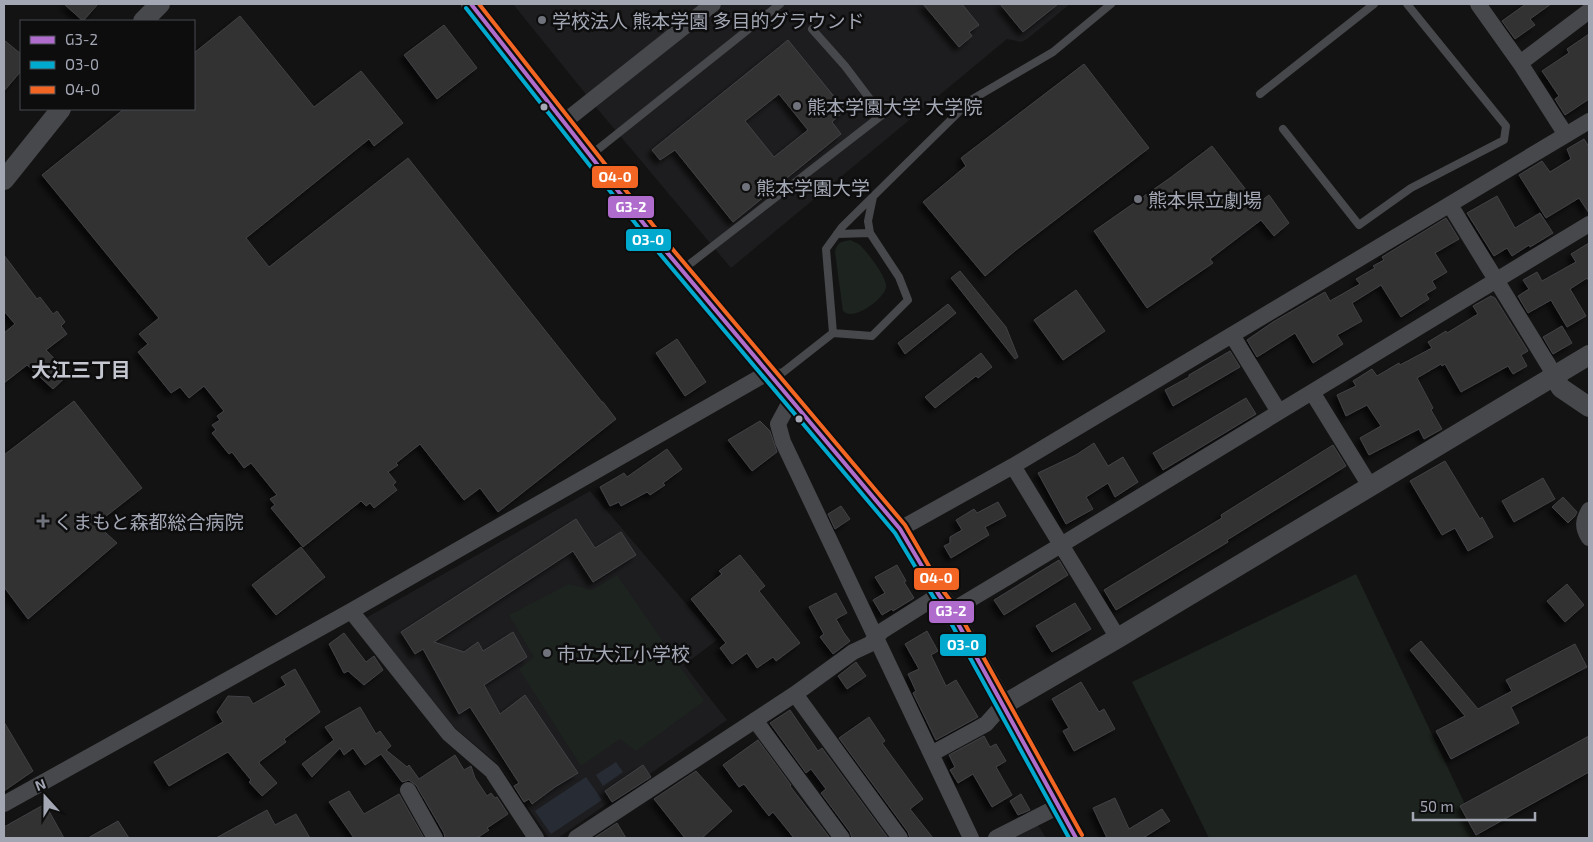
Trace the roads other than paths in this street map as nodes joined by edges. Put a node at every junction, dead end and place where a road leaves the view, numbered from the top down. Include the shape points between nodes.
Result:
1 (160, 4) edge
2 (471, 4) edge
3 (713, 4) edge
4 (780, 4) edge
5 (1111, 4) edge
6 (1374, 4) edge
7 (1407, 4) edge
8 (1478, 4) edge
9 (1589, 11) edge
10 (144, 20) edge
11 (812, 29) dead end
12 (1520, 63) junction
13 (1260, 94) dead end
14 (60, 110) edge
15 (1589, 121) edge
16 (564, 122) junction
17 (1283, 129) dead end
18 (1566, 135) junction
19 (590, 156) junction
20 (4, 180) edge
21 (873, 197) junction
22 (1450, 205) junction
23 (1589, 224) edge
24 (870, 233) junction
25 (837, 234) junction
26 (682, 270) junction
27 (1495, 280) junction
28 (833, 333) junction
29 (1232, 335) junction
30 (1589, 356) edge
31 (770, 372) junction
32 (1554, 377) junction
33 (1312, 392) junction
34 (791, 400) junction
35 (1589, 407) edge
36 (1278, 412) junction
37 (1012, 466) junction
38 (1370, 486) junction
39 (1589, 510) edge
40 (900, 529) junction
41 (1589, 538) edge
42 (1061, 545) junction
43 (939, 594) junction
44 (951, 611) junction
45 (351, 612) junction
46 (876, 638) junction
47 (1118, 638) junction
48 (795, 694) junction
49 (1003, 705) junction
50 (755, 720) junction
51 (932, 754) junction
52 (408, 790) dead end
53 (4, 804) edge
54 (1059, 806) junction
55 (435, 838) edge
56 (536, 838) edge
57 (576, 838) edge
58 (842, 838) edge
59 (900, 838) edge
60 (971, 838) edge
61 (996, 838) edge
62 (1076, 838) edge

1 - 10 street
2 - 16 street
3 - 16 street
4 - 19 lane
5 - 21 lane via 1053,52 971,100
6 - 13 lane
7 - 17 lane via 1506,126 1504,140 1411,188 1359,225
8 - 12 street
9 - 12 street
11 - 26 lane via 882,115
12 - 18 street
14 - 20 street
15 - 18 street
16 - 19 street
18 - 22 street
19 - 26 street
21 - 24 lane via 868,221
21 - 25 lane
22 - 27 street
22 - 29 street
23 - 27 street
24 - 25 lane
24 - 28 lane via 899,277 908,300 872,336
25 - 28 lane via 826,249
26 - 31 street
27 - 32 street
27 - 33 street
28 - 31 lane via 782,373
29 - 36 street
29 - 37 street
30 - 32 street
31 - 34 street
31 - 45 street
32 - 35 street via 1560,388
32 - 38 street
33 - 36 street
33 - 38 street
34 - 40 street
34 - 46 street via 778,424 782,442
36 - 42 street
37 - 40 street
37 - 42 street
38 - 47 street
39 - 41 street via 1583,523
40 - 43 street
42 - 44 street
42 - 47 street
43 - 44 street
43 - 46 street
44 - 49 street
45 - 53 street
45 - 56 street via 449,734 492,771
46 - 48 street
46 - 51 street
47 - 49 street
48 - 50 street
48 - 59 street
49 - 51 street via 986,724
49 - 54 street
50 - 57 street
50 - 58 street
51 - 60 street
52 - 55 street
54 - 61 street
54 - 62 street

